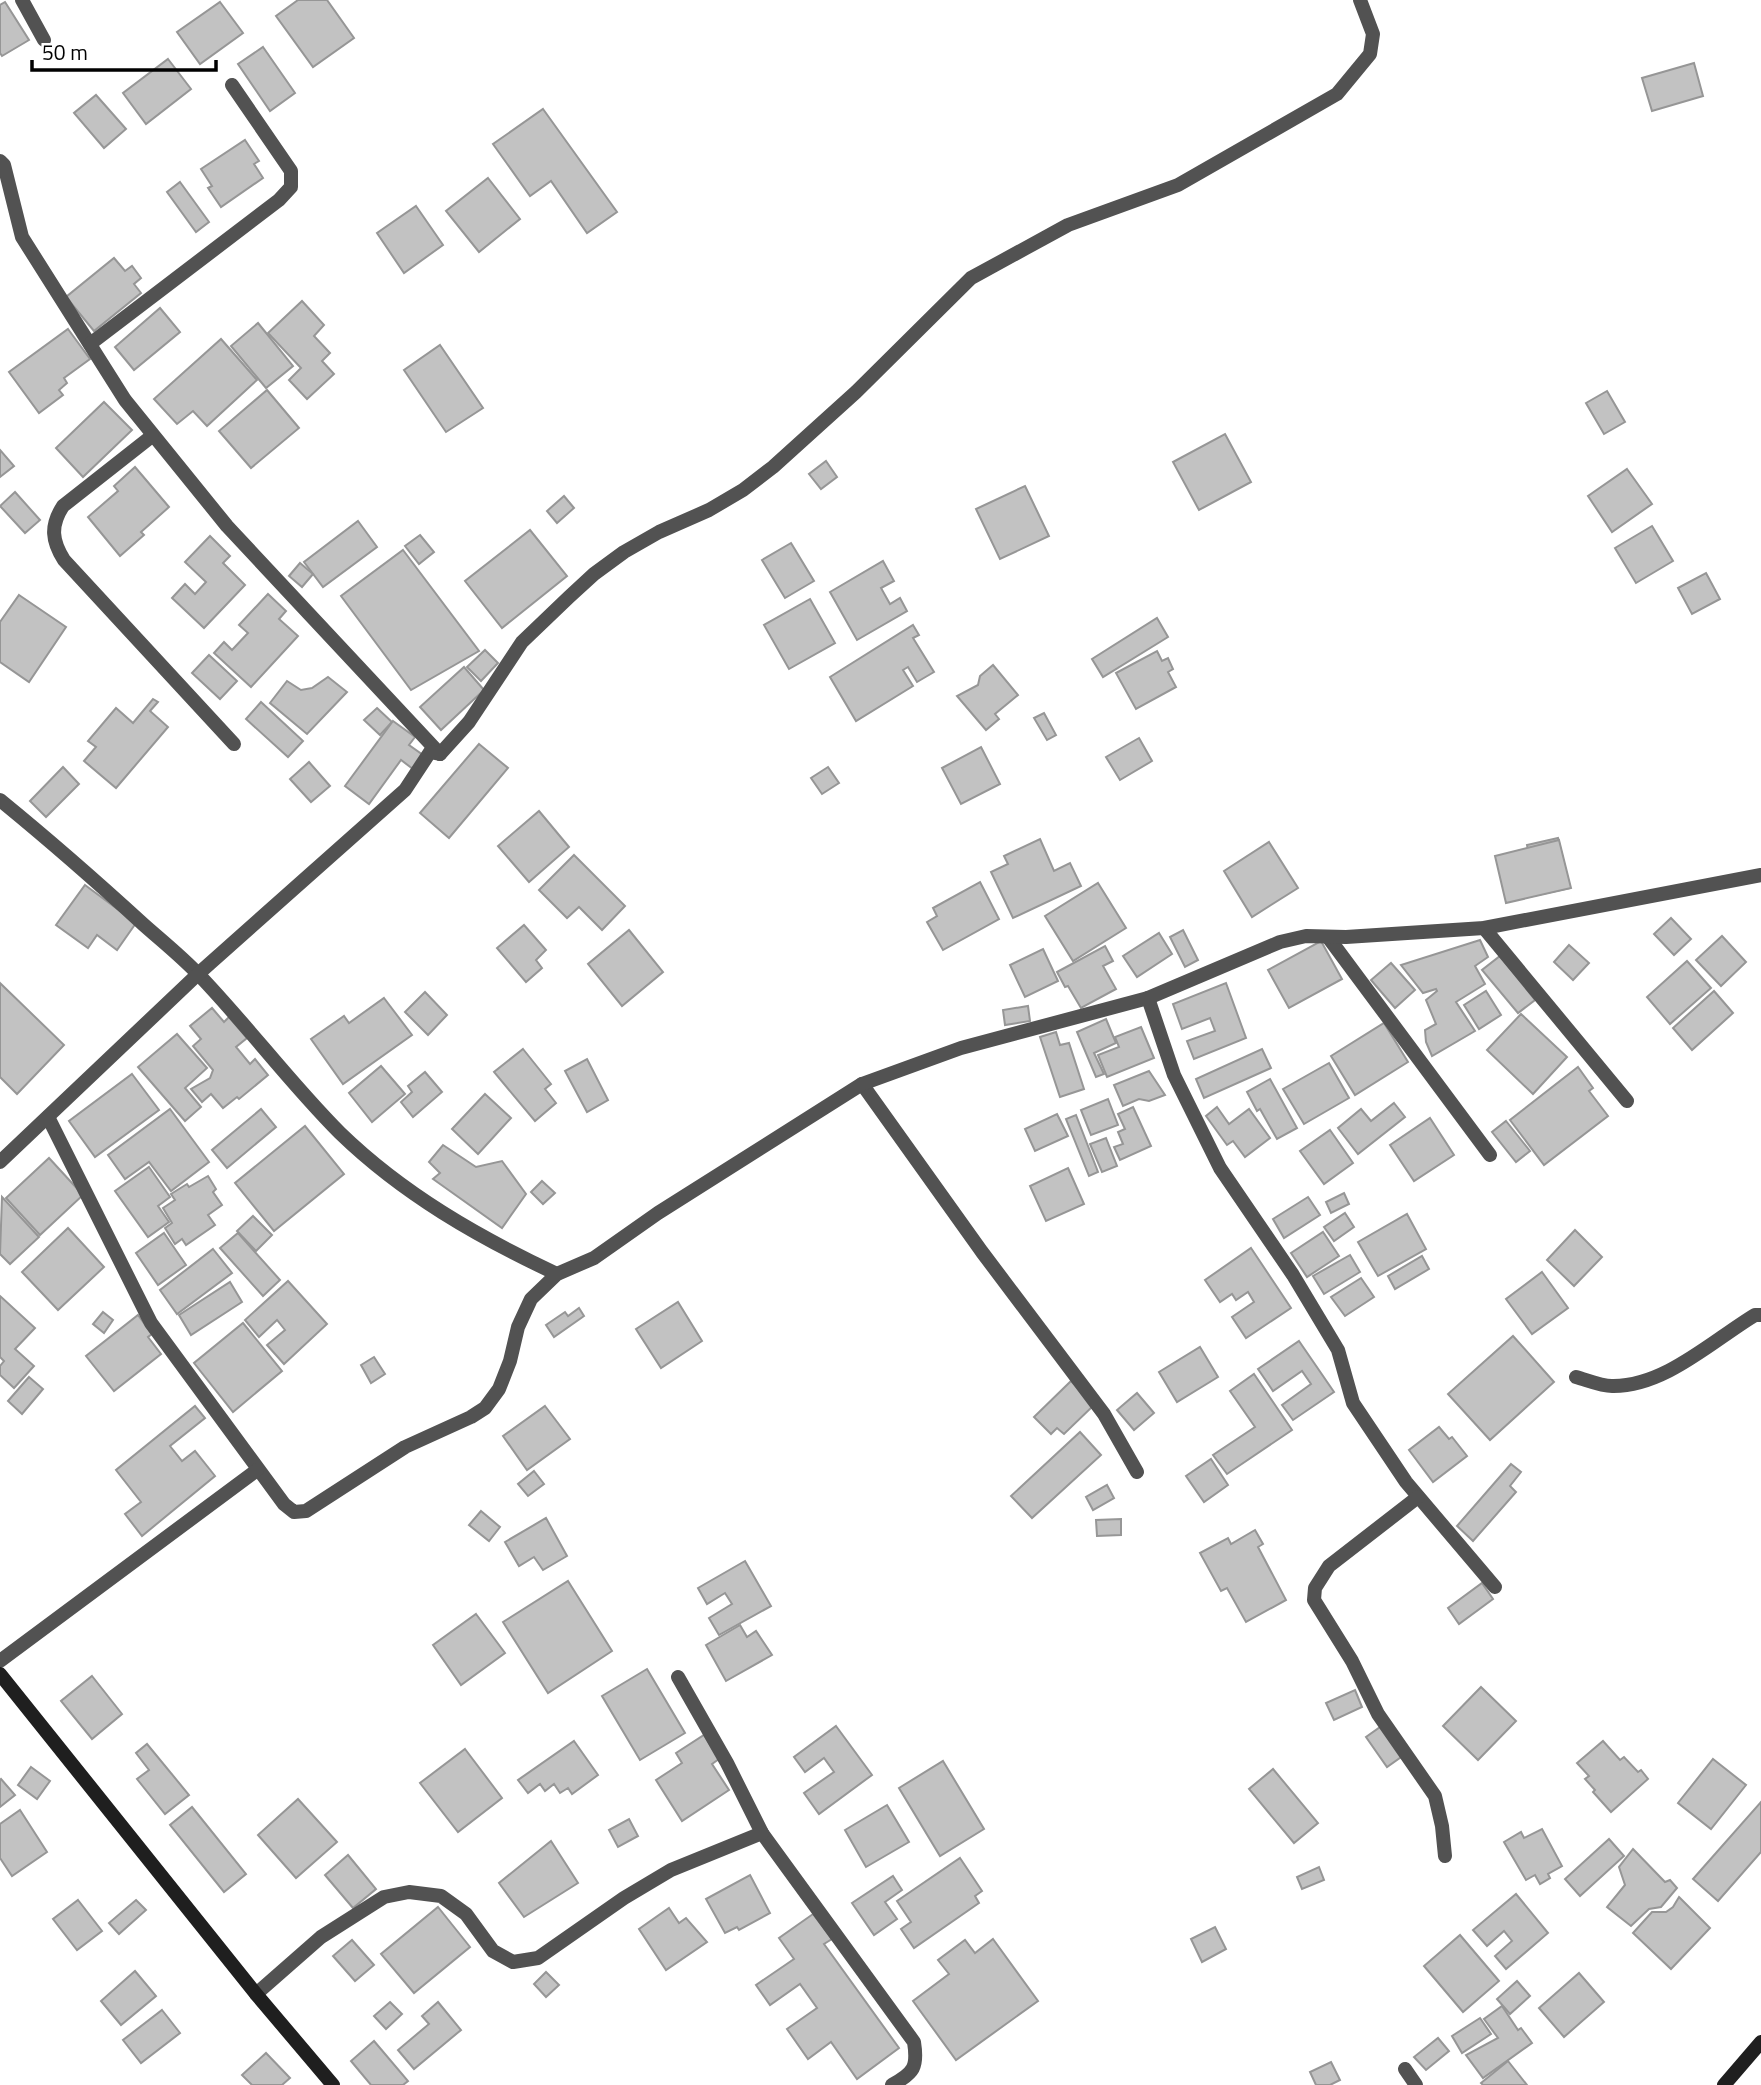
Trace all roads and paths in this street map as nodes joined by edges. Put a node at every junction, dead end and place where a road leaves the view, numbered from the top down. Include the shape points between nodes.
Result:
1 (22, 0) edge
2 (1360, 0) edge
3 (44, 40) dead end
4 (232, 85) dead end
5 (0, 161) edge
6 (90, 344) junction
7 (152, 436) junction
8 (234, 744) dead end
9 (440, 754) junction
10 (0, 800) edge
11 (1761, 875) edge
12 (1484, 928) junction
13 (1328, 937) junction
14 (198, 974) junction
15 (1147, 998) junction
16 (862, 1084) junction
17 (1627, 1101) dead end
18 (48, 1117) junction
19 (1490, 1155) dead end
20 (0, 1162) edge
21 (557, 1274) junction
22 (1761, 1315) edge
23 (1576, 1377) dead end
24 (257, 1470) junction
25 (1137, 1472) dead end
26 (1418, 1497) junction
27 (1495, 1587) dead end
28 (0, 1661) edge
29 (0, 1674) edge
30 (678, 1677) dead end
31 (762, 1833) junction
32 (1445, 1856) dead end
33 (256, 1994) junction
34 (1761, 2042) edge
35 (1405, 2069) dead end
36 (332, 2085) edge
37 (892, 2085) edge
38 (1416, 2085) edge
39 (1724, 2085) edge

1 - 3 street
2 - 9 street via 1373,34 1370,54 1337,93 1178,185 1068,225 971,278 856,392 753,483 624,552 586,581 522,642 469,722
4 - 6 street via 286,162 291,187
5 - 6 street via 22,237
6 - 7 street
7 - 8 street via 63,506 52,533 64,560
7 - 9 street via 226,526
9 - 14 street via 430,752 405,790
10 - 14 street
11 - 12 street
12 - 13 street
12 - 17 street
13 - 15 street via 1280,942
13 - 19 street
14 - 18 street
14 - 21 street via 301,1092 378,1166 465,1228
15 - 16 street via 961,1048
15 - 26 street via 1174,1075 1220,1168 1293,1275 1338,1350 1353,1403
16 - 21 street via 594,1258
16 - 25 street via 1104,1414
18 - 20 street
18 - 24 street via 151,1323
21 - 24 street via 531,1299 499,1389 485,1408 405,1447 300,1513 288,1509
22 - 23 street via 1723,1334 1665,1374 1642,1383 1611,1386
24 - 28 street
26 - 27 street
26 - 32 street via 1329,1566 1315,1588 1314,1600 1378,1714 1436,1797
29 - 33 street
30 - 31 street
31 - 33 street via 671,1871 538,1958 513,1962 493,1951 466,1914 441,1896 409,1892 384,1897 320,1937
31 - 37 street via 914,2042 917,2060 908,2076
33 - 36 street
34 - 39 street
35 - 38 street

